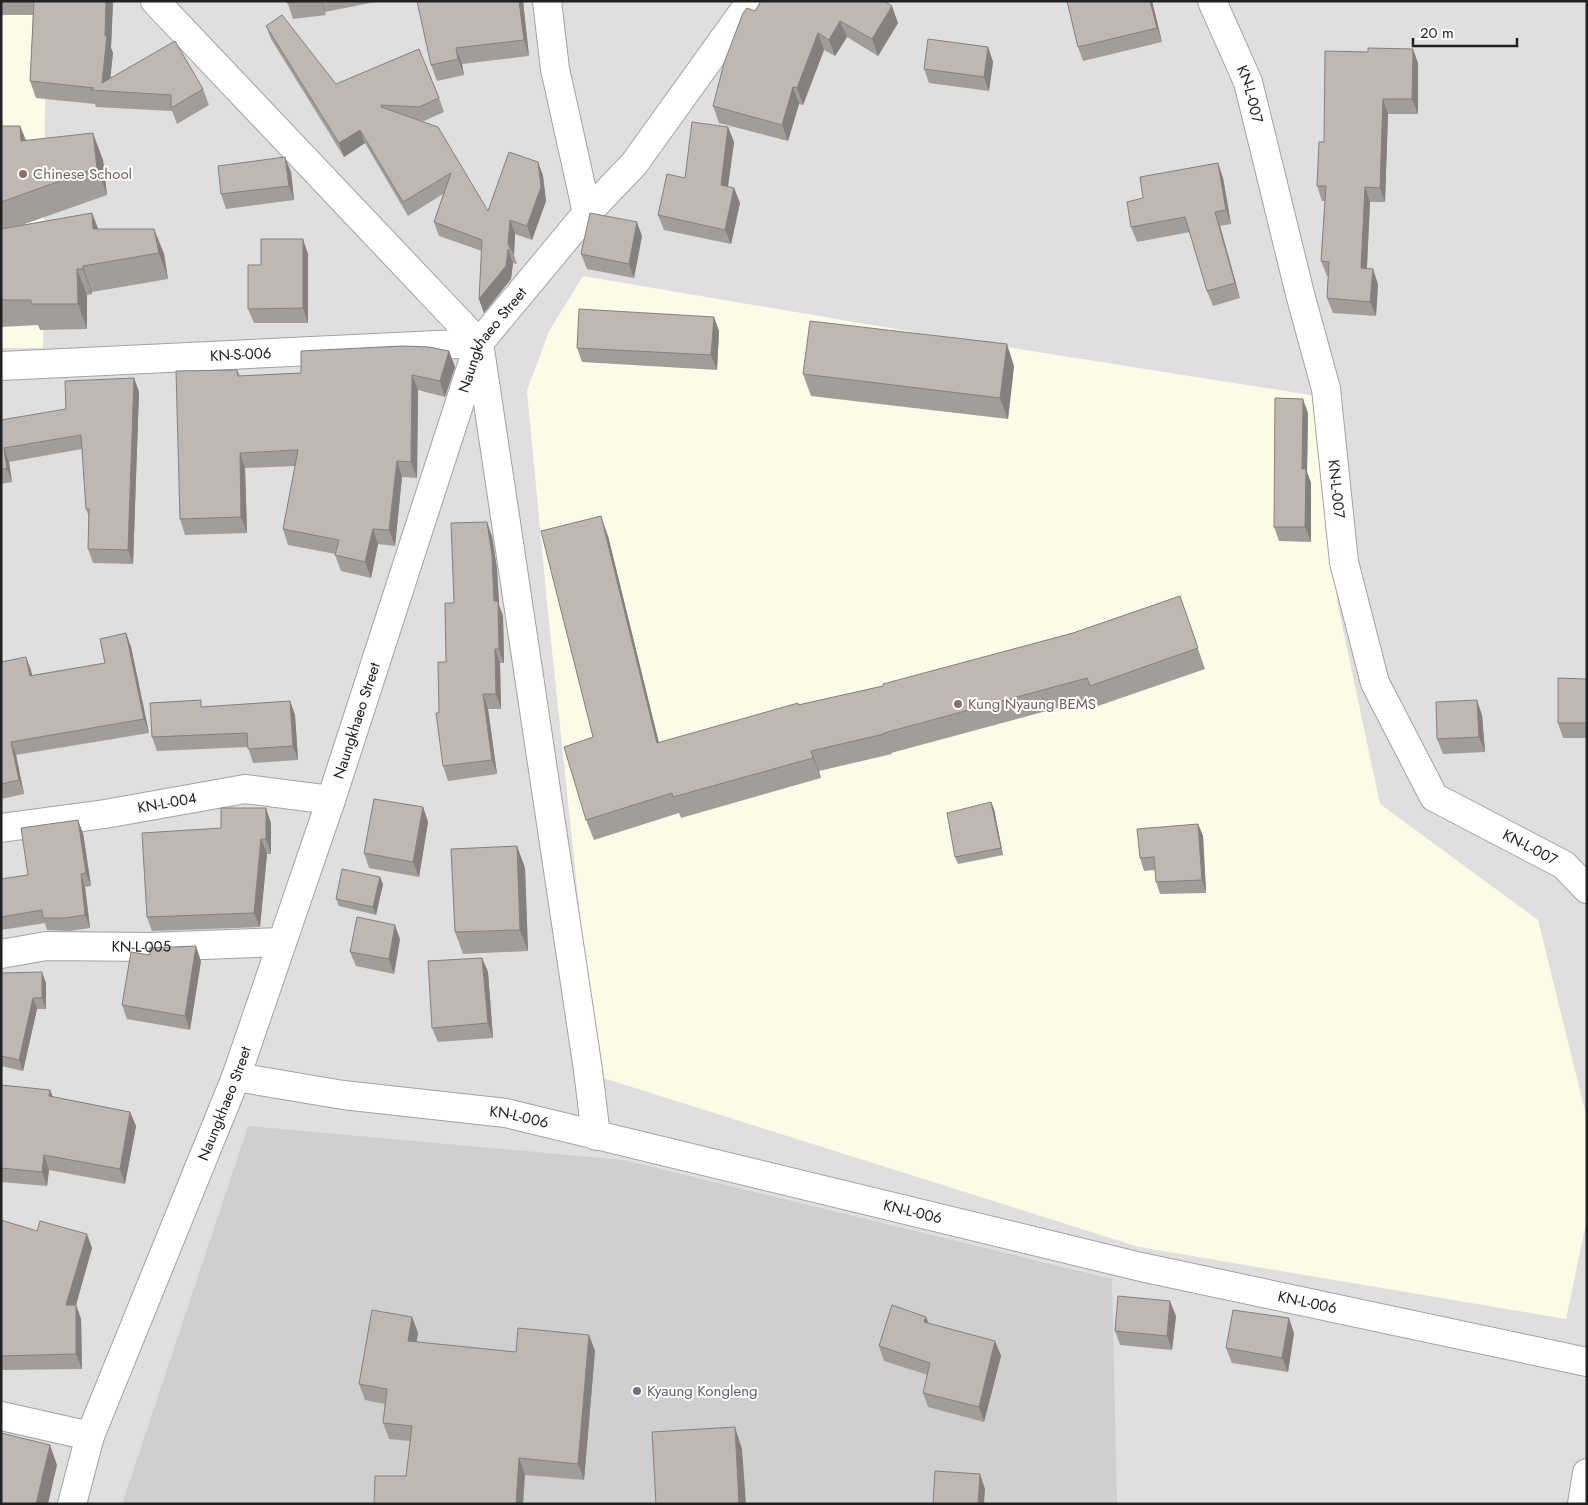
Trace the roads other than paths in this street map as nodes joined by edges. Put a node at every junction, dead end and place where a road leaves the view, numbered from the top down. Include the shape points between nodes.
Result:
1 (155, 1) edge
2 (547, 1) edge
3 (751, 1) edge
4 (1212, 1) edge
5 (587, 214) junction
6 (479, 344) junction
7 (1, 366) edge
8 (331, 800) junction
9 (1, 828) edge
10 (1587, 889) edge
11 (282, 942) junction
12 (1, 954) edge
13 (236, 1077) junction
14 (596, 1136) junction
15 (1587, 1362) edge
16 (1, 1416) edge
17 (90, 1436) junction
18 (1587, 1473) edge
19 (72, 1504) edge
20 (1582, 1504) edge

1 - 6 street
2 - 5 street via 555,69
3 - 5 street, Naungkhaeo Street via 634,164
4 - 10 street, KN-L-007 via 1248,82 1326,389 1344,562 1375,683 1434,798 1564,866
5 - 6 street, Naungkhaeo Street
6 - 7 street, KN-S-006
6 - 8 street, Naungkhaeo Street
6 - 14 street
8 - 9 street, KN-L-004 via 245,789 105,814
8 - 11 street, Naungkhaeo Street
11 - 12 street, KN-L-005 via 150,947 46,946
11 - 13 street, Naungkhaeo Street
13 - 14 street, KN-L-006 via 343,1095 506,1113
13 - 17 street, Naungkhaeo Street
14 - 15 street, KN-L-006 via 1141,1267
16 - 17 street
17 - 19 street, Naungkhaeo Street
18 - 20 street

